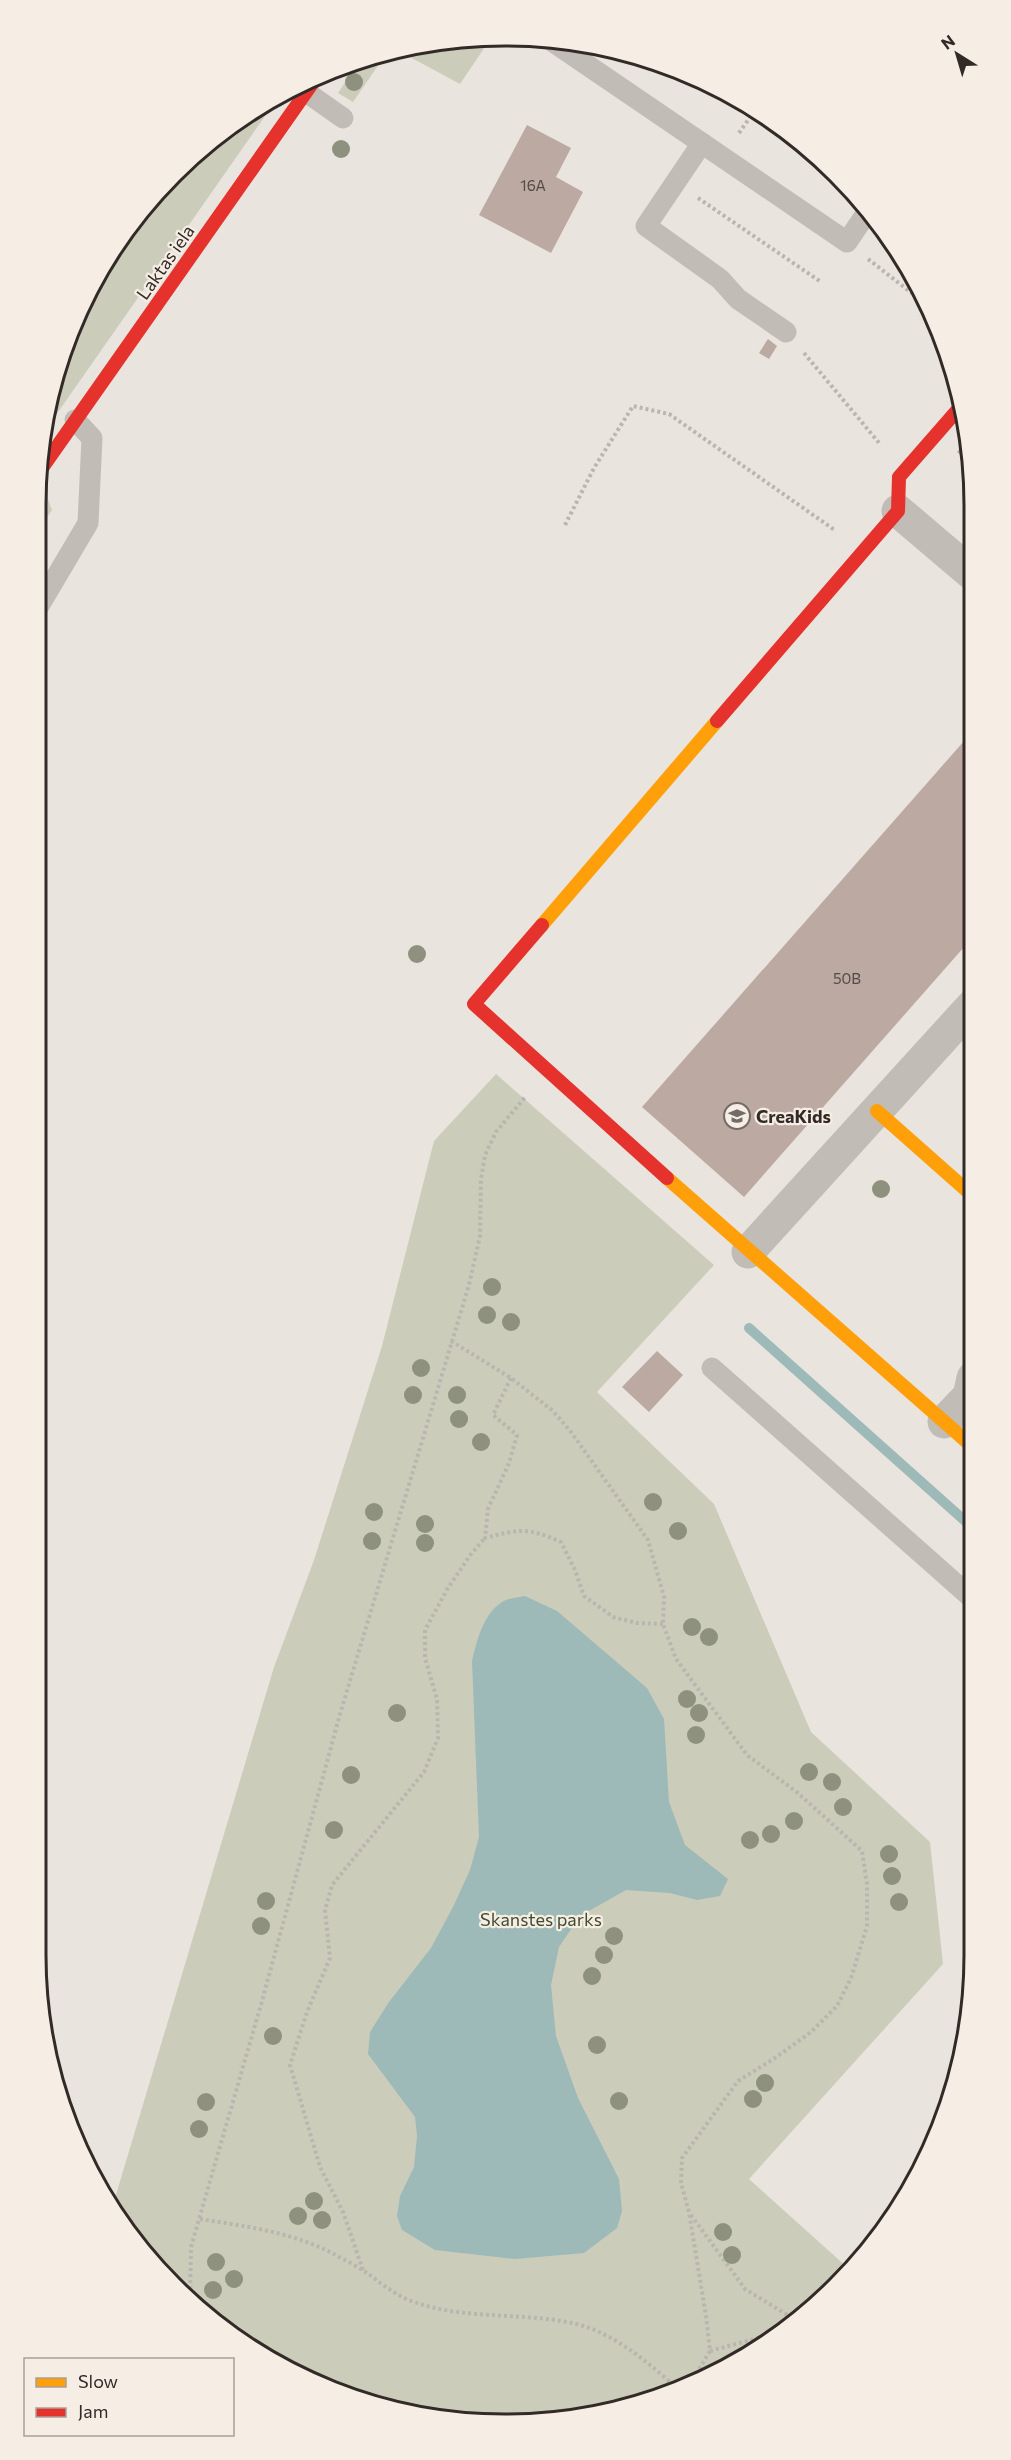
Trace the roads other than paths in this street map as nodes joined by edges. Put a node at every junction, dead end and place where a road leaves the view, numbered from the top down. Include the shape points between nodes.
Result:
1 (565, 50) edge
2 (314, 88) edge
3 (306, 92) edge
4 (343, 118) dead end
5 (702, 143) junction
6 (863, 218) edge
7 (786, 332) road end
8 (955, 413) edge
9 (75, 420) junction
10 (49, 458) edge
11 (898, 510) junction
12 (964, 567) edge
13 (46, 594) edge
14 (964, 1015) edge
15 (877, 1111) junction
16 (964, 1188) edge
17 (748, 1252) junction
18 (711, 1368) dead end
19 (964, 1398) edge
20 (944, 1422) junction
21 (964, 1439) edge
22 (964, 1591) edge

1 - 5 lane
2 - 4 lane
3 - 9 street, Laktas iela
5 - 6 lane via 847,242
5 - 7 lane via 646,226
8 - 11 street via 899,477
9 - 10 street, Laktas iela
9 - 13 lane via 92,438 88,523
11 - 12 street
11 - 17 street via 474,1004
14 - 15 street
15 - 16 street
15 - 17 street
17 - 20 street
18 - 22 lane
19 - 20 street
20 - 21 street

